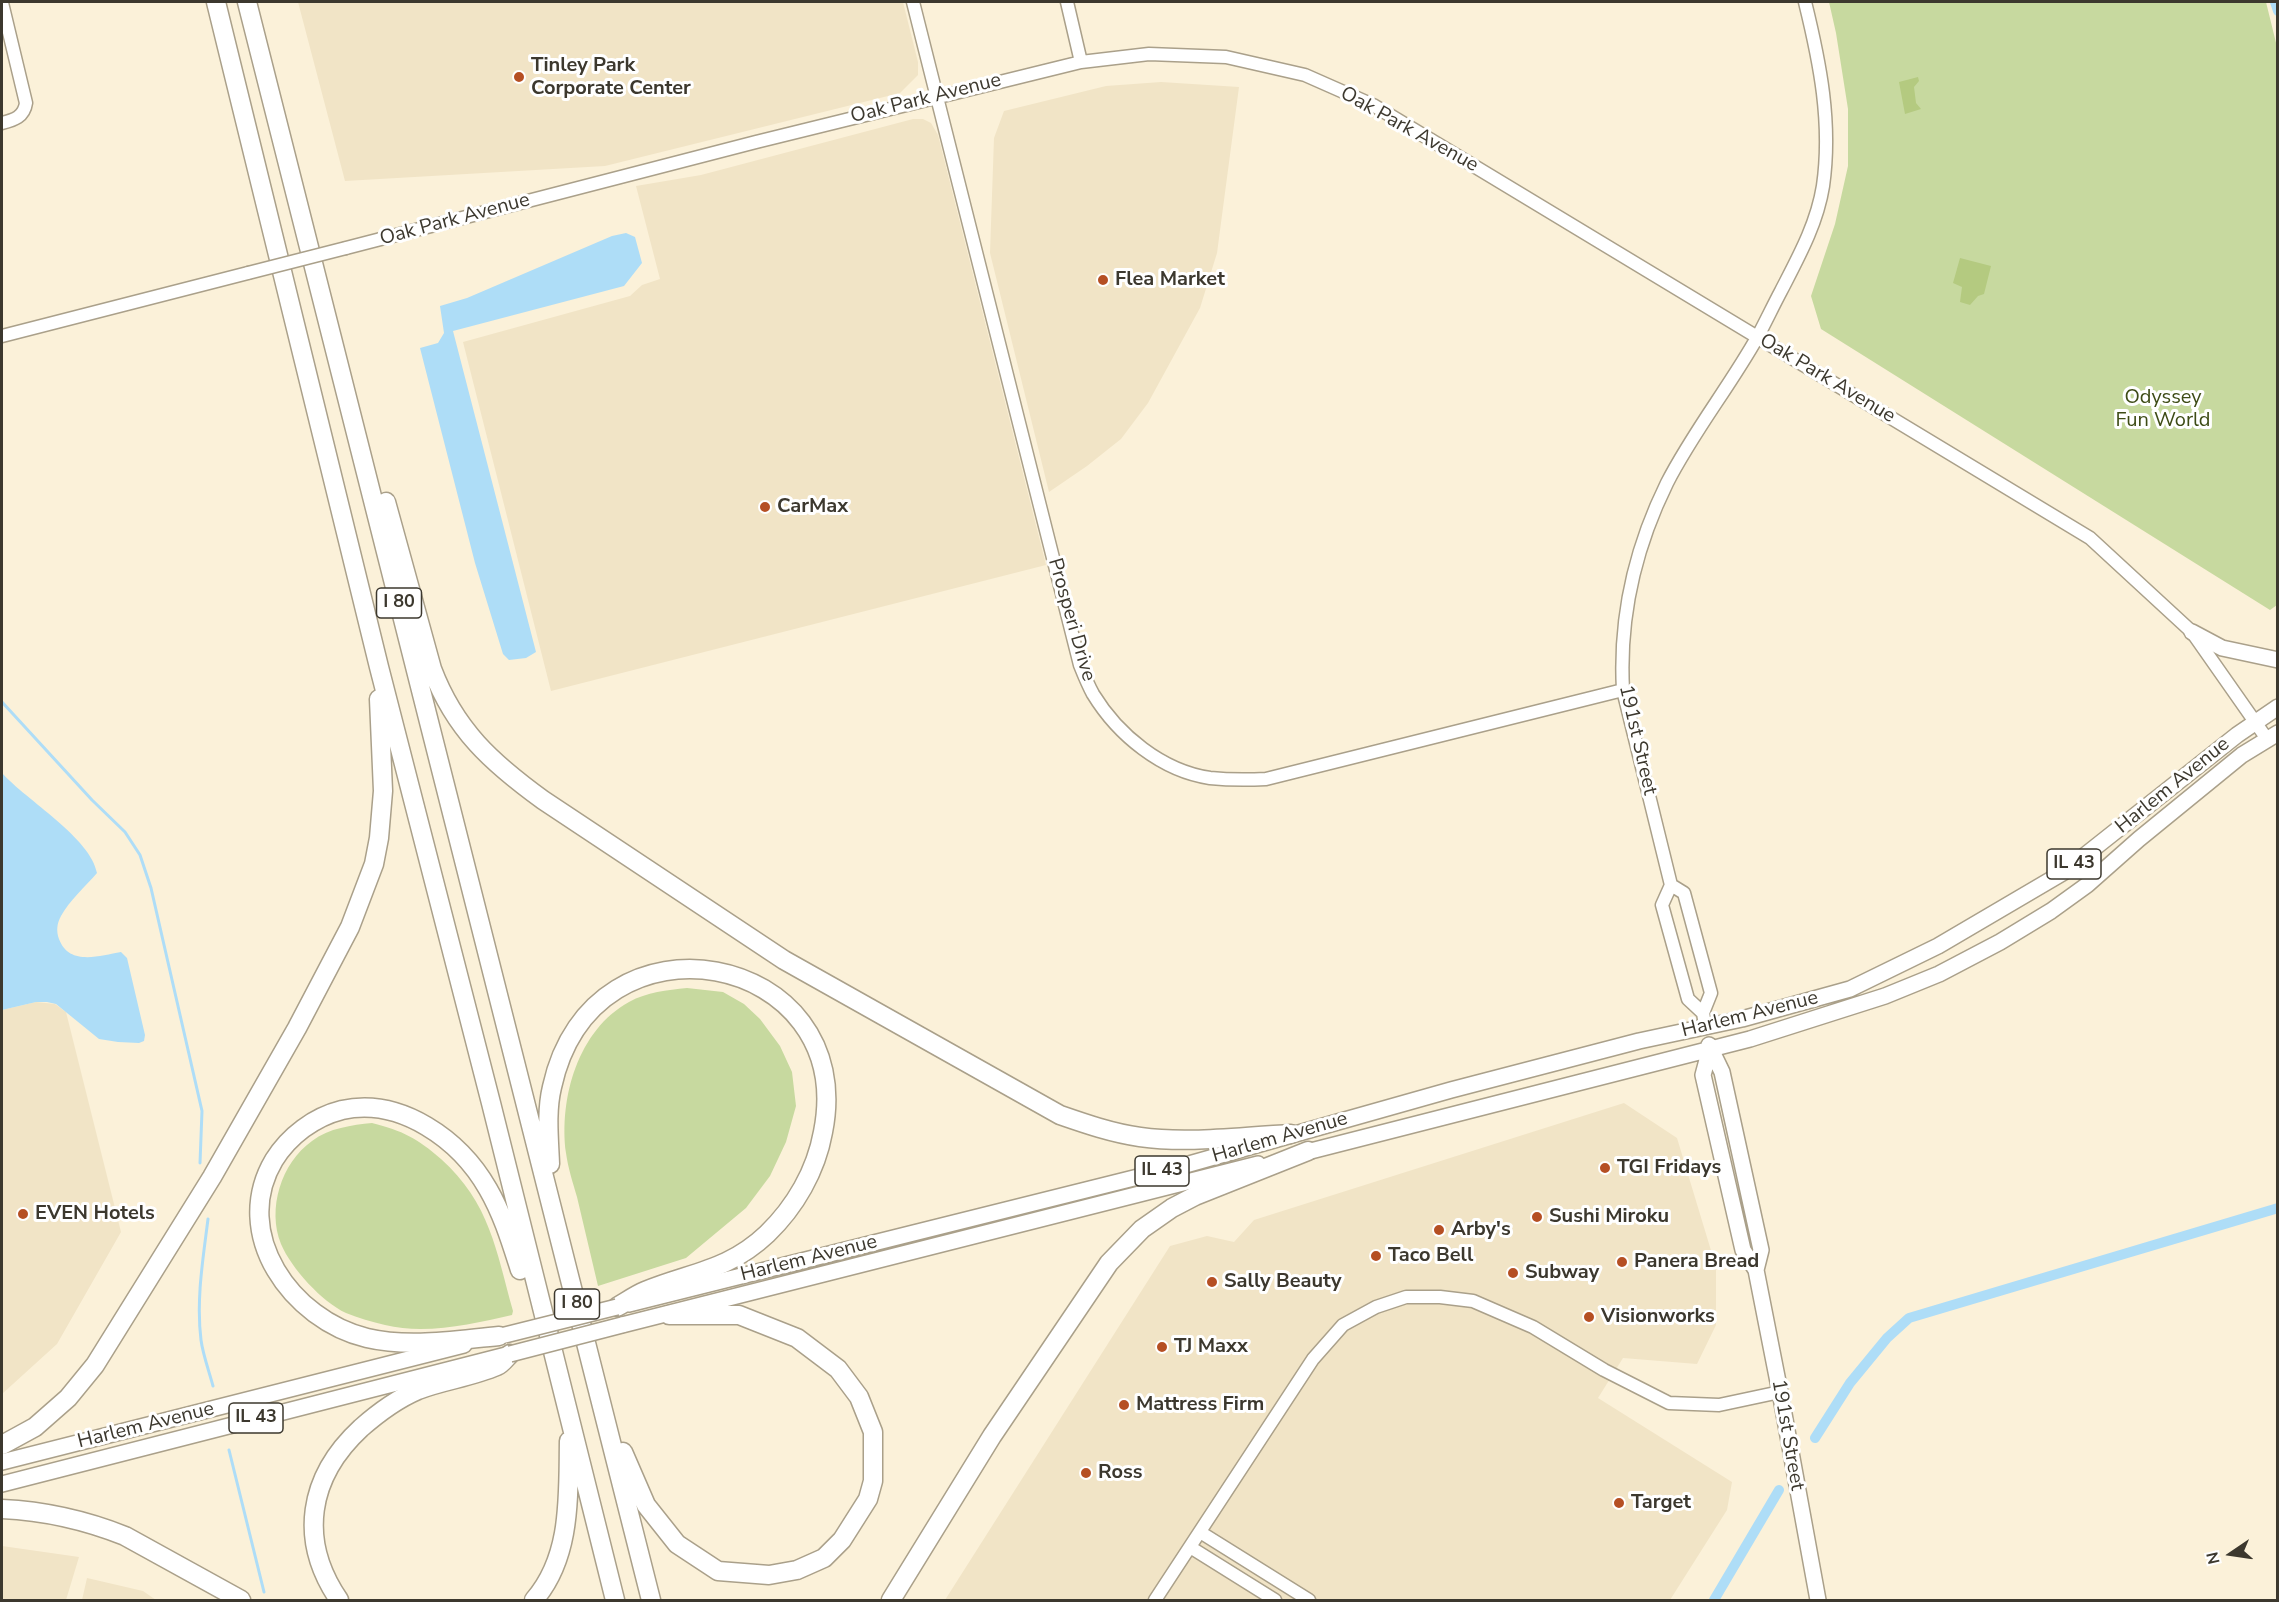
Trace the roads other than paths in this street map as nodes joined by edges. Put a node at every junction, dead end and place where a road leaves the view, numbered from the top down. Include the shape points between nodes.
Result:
1 (216, 2) edge
2 (247, 2) edge
3 (913, 2) edge
4 (1067, 2) edge
5 (1805, 2) edge
6 (2, 3) edge
7 (1081, 62) junction
8 (937, 96) junction
9 (2, 123) edge
10 (317, 277) junction
11 (2, 336) edge
12 (1758, 337) junction
13 (2192, 632) junction
14 (2277, 660) edge
15 (379, 667) junction
16 (1623, 690) junction
17 (2277, 708) edge
18 (2255, 722) junction
19 (2272, 736) edge
20 (1671, 885) junction
21 (1704, 1020) junction
22 (1710, 1049) junction
23 (1291, 1134) junction
24 (1308, 1151) junction
25 (552, 1205) junction
26 (539, 1303) junction
27 (617, 1307) junction
28 (669, 1315) junction
29 (502, 1336) junction
30 (510, 1354) junction
31 (1780, 1392) junction
32 (602, 1404) junction
33 (569, 1415) junction
34 (2, 1446) edge
35 (2, 1462) edge
36 (2, 1484) edge
37 (2, 1509) edge
38 (1200, 1532) junction
39 (1190, 1547) junction
40 (241, 1600) edge
41 (339, 1600) edge
42 (534, 1600) edge
43 (615, 1600) edge
44 (651, 1600) edge
45 (891, 1600) edge
46 (1155, 1600) edge
47 (1275, 1600) edge
48 (1309, 1600) edge
49 (1818, 1600) edge

1 - 15 highway, I 80
2 - 10 highway, I 80
3 - 8 street, Prosperi Drive
4 - 7 street
5 - 12 street, 191st Street via 1824,89 1827,141 1822,188 1809,236
6 - 9 street via 26,94 25,110 14,121
7 - 8 street, Oak Park Avenue
7 - 12 street, Oak Park Avenue via 1149,54 1226,57 1305,75 1373,105
8 - 11 street, Oak Park Avenue, bridge
8 - 16 street, Prosperi Drive via 1080,665 1092,692 1128,737 1179,769 1208,778 1266,778
10 - 23 highway via 353,378 432,669 445,700 468,735 505,773 784,960 1060,1115 1117,1133 1152,1138
10 - 25 highway, I 80
12 - 13 street, Oak Park Avenue via 2090,538
12 - 16 street, 191st Street via 1679,462 1646,532 1627,603
13 - 14 main road via 2222,648
13 - 18 street, Oak Park Avenue
15 - 26 highway, I 80
15 - 34 highway via 382,815 374,864 351,927 212,1177 95,1365 43,1420
16 - 20 street, 191st Street
17 - 18 main road, Harlem Avenue / IL 43
18 - 19 street, Oak Park Avenue
18 - 21 main road, Harlem Avenue / IL 43 via 2064,872 1938,946 1850,989 1742,1019
19 - 22 main road, Harlem Avenue / IL 43 via 2242,755 2087,885 2000,942 1939,974 1885,996
20 - 21 street, 191st Street via 1662,905 1688,999
20 - 21 street, 191st Street via 1684,893 1711,993
21 - 22 main road, 191st Street
21 - 23 main road, Harlem Avenue / IL 43
22 - 24 main road, Harlem Avenue / IL 43
22 - 31 main road, 191st Street via 1722,1072 1761,1250 1756,1270
23 - 27 main road, Harlem Avenue / IL 43 via 1182,1166
24 - 28 main road, Harlem Avenue / IL 43
24 - 45 highway via 1172,1208 1142,1229 1109,1263 992,1436
25 - 27 highway via 548,1126 552,1085 572,1036 605,998 648,975 703,968 750,981 773,996 807,1033 821,1063 827,1107 818,1155 782,1218 766,1235 712,1270 644,1292
25 - 32 highway, I 80
26 - 29 highway via 525,1286 488,1188 456,1149 425,1125 394,1111 355,1108 324,1116 287,1143 273,1161 265,1181 260,1202 261,1231 276,1272 302,1302 342,1329 381,1341 420,1343
26 - 33 highway, I 80
27 - 29 main road, Harlem Avenue / IL 43, bridge
28 - 30 main road, Harlem Avenue / IL 43, bridge
28 - 32 highway via 739,1315 797,1338 838,1369 859,1397 873,1432 875,1453 868,1499 842,1540 824,1558 797,1570 769,1575 718,1571 677,1545 646,1505
29 - 35 main road, Harlem Avenue / IL 43
30 - 36 main road, Harlem Avenue / IL 43
30 - 41 highway via 499,1365 398,1400 378,1413 340,1451 321,1484 314,1509 315,1547 321,1569
31 - 38 street via 1719,1405 1669,1403 1533,1327 1473,1301 1406,1297 1376,1307 1343,1325 1313,1359
31 - 49 main road, 191st Street
32 - 44 highway, I 80
33 - 42 highway via 566,1527 552,1572
33 - 43 highway, I 80
37 - 40 highway via 59,1515 105,1528
38 - 39 street
38 - 48 street
39 - 46 street
39 - 47 street

